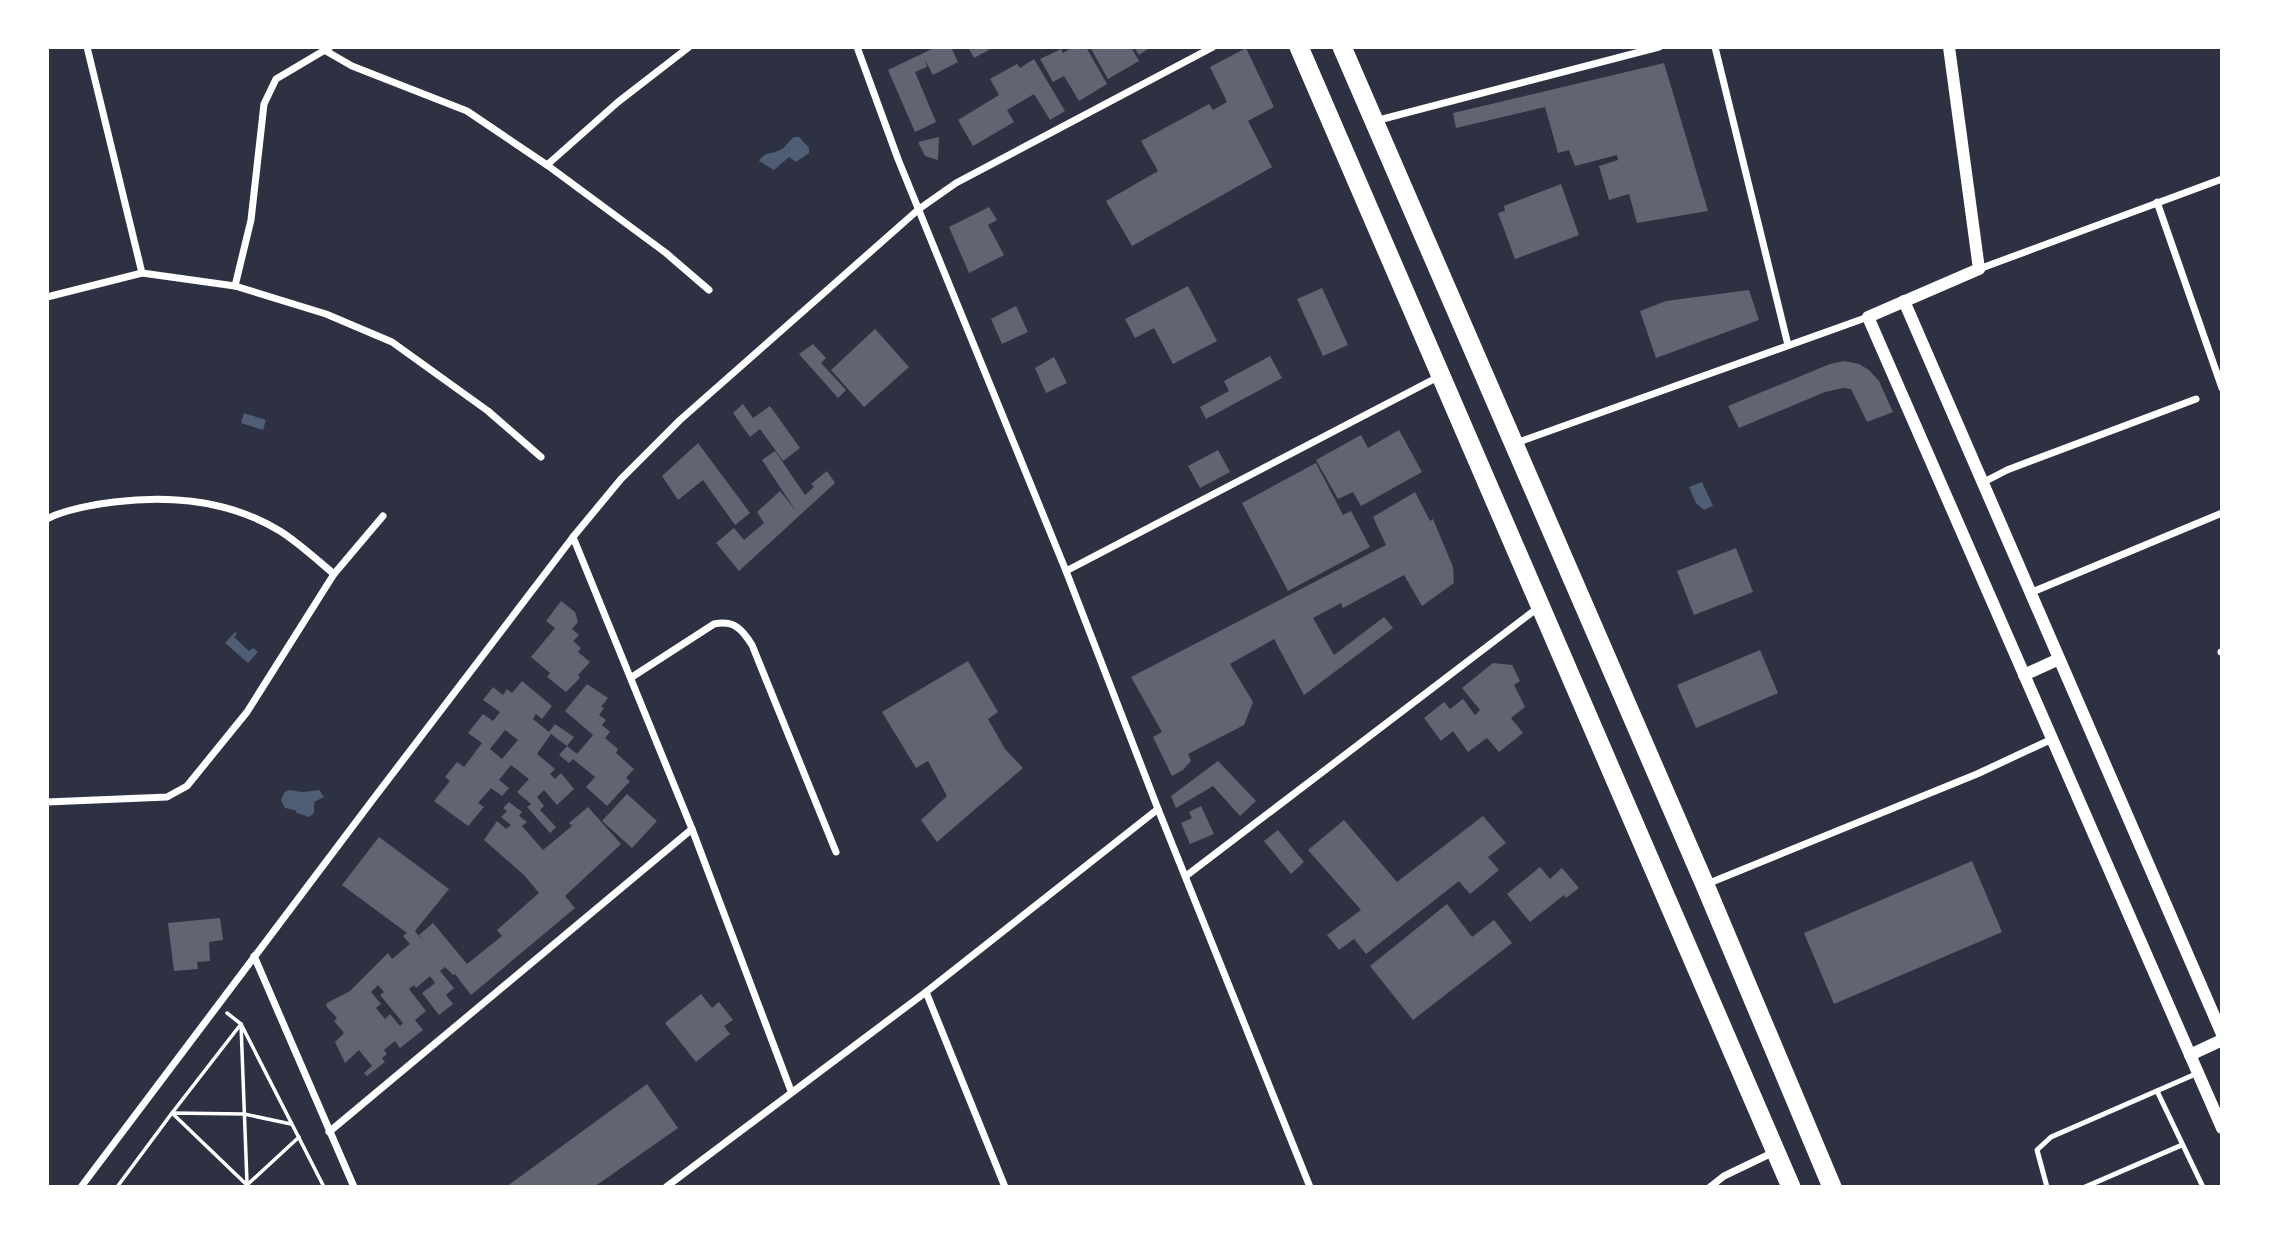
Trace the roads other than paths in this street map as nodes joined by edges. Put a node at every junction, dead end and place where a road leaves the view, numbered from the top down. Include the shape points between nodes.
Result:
1 (87, 47) edge
2 (689, 47) edge
3 (857, 47) edge
4 (1213, 47) edge
5 (1299, 47) edge
6 (1342, 47) edge
7 (1659, 47) edge
8 (1715, 47) edge
9 (1949, 47) edge
10 (328, 49) edge
11 (1374, 121) junction
12 (547, 165) junction
13 (2222, 179) edge
14 (2157, 202) junction
15 (919, 209) junction
16 (1979, 269) junction
17 (142, 274) junction
18 (235, 286) junction
19 (709, 289) dead end
20 (47, 297) edge
21 (1903, 301) junction
22 (1868, 317) junction
23 (1787, 345) junction
24 (1440, 376) junction
25 (2222, 388) edge
26 (2196, 399) dead end
27 (1514, 444) junction
28 (541, 457) dead end
29 (1984, 482) junction
30 (2222, 513) edge
31 (383, 516) dead end
32 (47, 519) edge
33 (573, 537) junction
34 (1066, 571) junction
35 (334, 574) junction
36 (2029, 593) junction
37 (1540, 607) junction
38 (2059, 659) junction
39 (2024, 675) junction
40 (632, 677) junction
41 (2052, 739) junction
42 (47, 802) edge
43 (1158, 809) junction
44 (692, 829) junction
45 (836, 852) dead end
46 (1186, 876) junction
47 (1704, 885) junction
48 (254, 956) junction
49 (926, 992) junction
50 (2222, 1034) edge
51 (2222, 1040) edge
52 (2190, 1055) junction
53 (2197, 1073) junction
54 (791, 1091) junction
55 (2157, 1091) junction
56 (2222, 1128) edge
57 (329, 1132) junction
58 (2182, 1145) junction
59 (1775, 1152) junction
60 (680, 1177) junction
61 (81, 1187) edge
62 (354, 1187) edge
63 (666, 1187) edge
64 (685, 1187) edge
65 (1005, 1187) edge
66 (1310, 1187) edge
67 (1710, 1187) edge
68 (1791, 1187) edge
69 (1832, 1187) edge
70 (2047, 1187) edge
71 (2085, 1187) edge
72 (2203, 1187) edge

1 - 17 street
2 - 12 street
3 - 15 street
4 - 15 street via 956,183
5 - 24 highway
6 - 11 highway
7 - 11 street
8 - 23 street
9 - 16 street
10 - 12 street via 352,66 467,111
10 - 18 street via 276,79 264,104 251,220
11 - 27 highway
12 - 19 street
13 - 14 street
14 - 16 street
14 - 25 street
15 - 33 street via 680,420
15 - 34 street
16 - 21 street
17 - 18 street
17 - 20 street
18 - 28 street via 326,314 392,342 488,411
21 - 22 street
21 - 29 street
22 - 23 street
22 - 39 street
23 - 27 street
24 - 34 street
24 - 37 highway
26 - 29 street
27 - 47 highway
29 - 36 street
30 - 36 street
31 - 35 street
32 - 35 street via 105,503 151,498 196,501 236,511 280,531
33 - 40 street
33 - 48 street
34 - 43 street
35 - 42 street via 247,712 187,786 167,797
36 - 38 street
37 - 46 street
37 - 59 highway
38 - 39 street
38 - 50 street
39 - 41 street
40 - 44 street
40 - 45 street via 714,624 726,622 744,631
41 - 47 street
41 - 52 street
43 - 46 street
43 - 49 street
44 - 54 street
44 - 57 street
46 - 66 street
47 - 69 highway
48 - 57 street
48 - 61 street
49 - 54 street
49 - 65 street
51 - 52 street
52 - 53 street
53 - 55 lane
53 - 56 street
54 - 60 street
55 - 58 lane
55 - 70 lane via 2041,1145 2037,1150
57 - 62 street
58 - 71 lane
58 - 72 lane
59 - 67 street
59 - 68 highway
60 - 63 street
60 - 64 street

